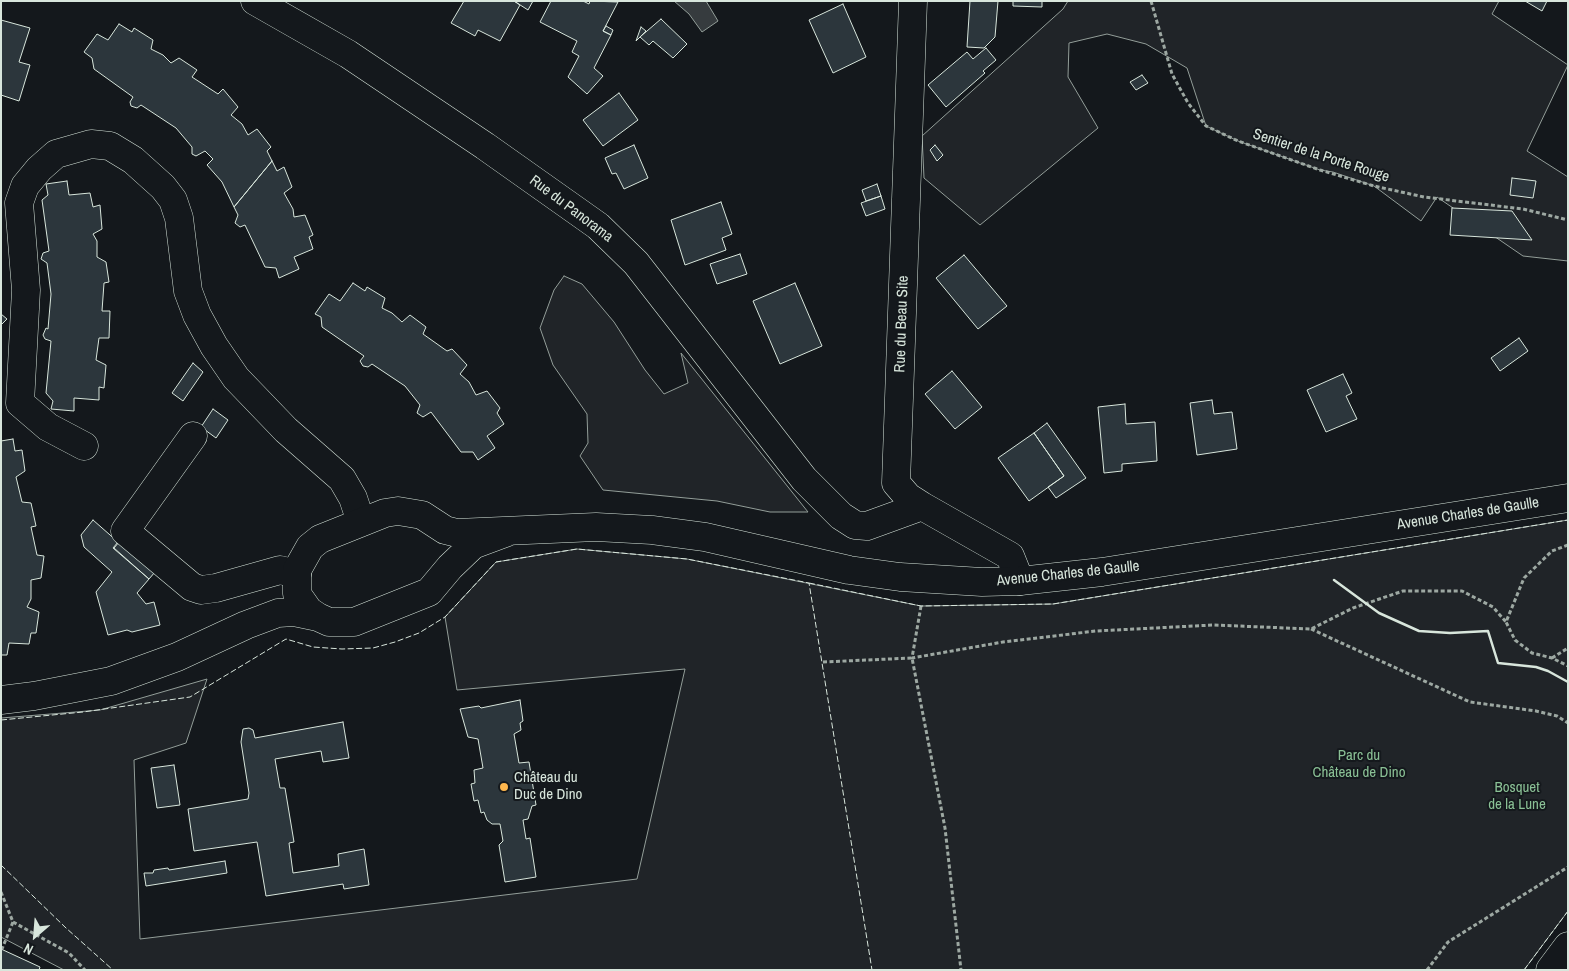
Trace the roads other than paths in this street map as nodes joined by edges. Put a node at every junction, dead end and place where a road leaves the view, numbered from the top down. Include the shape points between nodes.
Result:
1 (255, 1) edge
2 (914, 1) edge
3 (193, 436) dead end
4 (84, 446) dead end
5 (1568, 498) edge
6 (922, 506) junction
7 (361, 522) junction
8 (434, 524) junction
9 (508, 532) junction
10 (297, 574) junction
11 (1020, 581) junction
12 (436, 584) junction
13 (318, 617) junction
14 (246, 625) junction
15 (1, 700) edge
16 (1568, 946) edge
17 (1550, 970) edge

1 - 6 main road, Rue du Panorama via 348,54 598,226 636,263 804,479 841,516 855,525 866,526
2 - 6 main road, Rue du Beau Site via 896,483 908,497
3 - 10 main road via 125,532 192,587 201,590 280,570
4 - 7 main road via 48,427 20,403 26,290 19,203 38,169 56,154 91,144 110,146 133,160 164,187 179,218 188,291 214,346 236,378 286,430 342,479
5 - 11 main road, Avenue Charles de Gaulle via 1111,571
6 - 11 main road, Rue du Beau Site via 1010,556
7 - 8 main road, Avenue Charles de Gaulle via 398,510 422,516
7 - 10 main road, Avenue Charles de Gaulle via 320,539 310,547
8 - 9 main road, Avenue Charles de Gaulle via 457,533
8 - 12 main road, Avenue Charles de Gaulle via 446,543 447,557
9 - 11 main road, Avenue Charles de Gaulle via 596,527 652,530 705,537 849,570 931,580
9 - 12 main road, Avenue Charles de Gaulle via 472,546
10 - 13 main road via 298,594 309,611
10 - 14 main road, Avenue Charles de Gaulle via 274,605
12 - 13 main road, Avenue Charles de Gaulle via 421,597 354,622 342,624
13 - 14 main road, Avenue Charles de Gaulle via 294,612 278,613
14 - 15 main road, Avenue Charles de Gaulle via 177,657 111,680
16 - 17 main road

